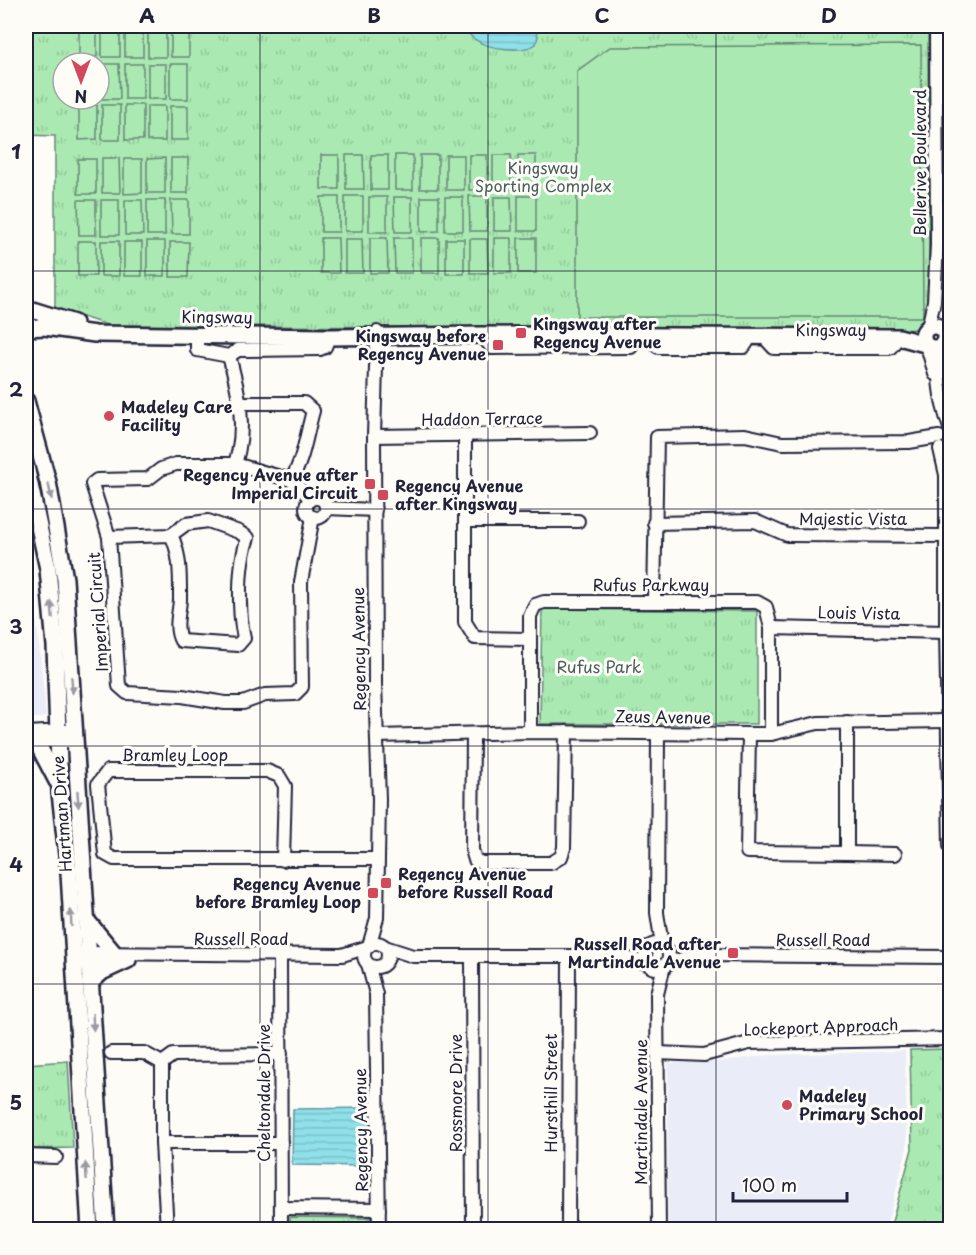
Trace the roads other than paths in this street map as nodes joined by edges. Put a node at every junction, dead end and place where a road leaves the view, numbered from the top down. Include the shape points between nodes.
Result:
1 (936, 26) edge
2 (937, 244) junction
3 (951, 244) edge
4 (26, 308) edge
5 (26, 327) edge
6 (117, 334) junction
7 (197, 334) junction
8 (373, 334) junction
9 (323, 336) junction
10 (937, 337) edge
11 (229, 356) junction
12 (26, 401) edge
13 (241, 403) junction
14 (945, 414) junction
15 (951, 428) edge
16 (590, 433) dead end
17 (374, 436) junction
18 (465, 436) junction
19 (944, 444) edge
20 (235, 464) junction
21 (26, 466) edge
22 (291, 480) junction
23 (311, 499) junction
24 (326, 508) junction
25 (375, 510) junction
26 (313, 518) junction
27 (467, 521) junction
28 (579, 521) dead end
29 (654, 523) junction
30 (171, 535) junction
31 (109, 537) junction
32 (946, 537) junction
33 (654, 601) junction
34 (771, 628) junction
35 (946, 632) junction
36 (530, 639) junction
37 (948, 721) junction
38 (847, 722) junction
39 (530, 732) junction
40 (566, 732) junction
41 (658, 733) junction
42 (749, 734) junction
43 (771, 734) junction
44 (378, 735) junction
45 (473, 735) junction
46 (58, 736) junction
47 (75, 736) junction
48 (29, 739) edge
49 (949, 770) edge
50 (60, 786) junction
51 (951, 846) edge
52 (847, 854) junction
53 (896, 854) dead end
54 (377, 859) junction
55 (284, 860) junction
56 (377, 918) junction
57 (88, 922) junction
58 (368, 947) junction
59 (384, 947) junction
60 (657, 947) junction
61 (113, 952) junction
62 (342, 955) junction
63 (695, 955) junction
64 (280, 956) junction
65 (413, 956) junction
66 (472, 956) junction
67 (569, 956) junction
68 (618, 956) junction
69 (73, 957) junction
70 (90, 957) junction
71 (951, 957) edge
72 (134, 958) junction
73 (367, 963) junction
74 (385, 963) junction
75 (648, 964) junction
76 (665, 965) junction
77 (91, 982) junction
78 (376, 994) junction
79 (657, 994) junction
80 (951, 1039) edge
81 (111, 1053) dead end
82 (658, 1053) junction
83 (281, 1054) junction
84 (162, 1063) junction
85 (162, 1143) junction
86 (281, 1143) junction
87 (26, 1156) edge
88 (56, 1157) dead end
89 (281, 1208) junction
90 (379, 1209) junction
91 (90, 1230) edge
92 (106, 1230) edge
93 (167, 1230) edge
94 (281, 1230) edge
95 (379, 1230) edge
96 (473, 1230) edge
97 (568, 1230) edge
98 (659, 1230) edge

1 - 2 street, Bellerive Boulevard
2 - 3 street
2 - 10 street, Bellerive Boulevard
4 - 6 main road, Kingsway
5 - 6 main road, Kingsway
6 - 7 main road, Kingsway
7 - 9 main road, Kingsway
7 - 11 street via 197,350
8 - 9 main road, Kingsway via 329,332
8 - 10 main road, Kingsway
8 - 17 street, Regency Avenue
9 - 11 street via 325,347 320,350 238,350
10 - 14 street, Bellerive Boulevard
11 - 13 street
12 -> 47 main road, Hartman Drive via 48,482 65,579
13 - 20 street via 240,450
13 - 22 street via 310,406 313,411 302,463
14 - 15 street
14 - 19 street
16 - 18 street, Haddon Terrace
17 - 18 street, Haddon Terrace
17 - 25 street, Regency Avenue
18 - 27 street
19 - 29 street via 782,443 745,435 657,437
19 - 32 street
20 - 22 street, Imperial Circuit
20 - 31 street, Imperial Circuit via 176,464 160,469 148,479 97,480 92,484
46 -> 21 main road, Hartman Drive via 48,569
22 - 23 street, Imperial Circuit
23 - 24 street, Imperial Circuit via 321,499
23 - 26 street, Imperial Circuit via 306,509
24 - 25 street, Imperial Circuit
24 - 26 street via 323,515
25 - 44 street, Regency Avenue
26 - 31 street, Imperial Circuit via 301,582 302,687 295,694 265,695 243,703 127,693 119,686
27 - 28 street
27 - 36 street via 465,622 475,638
29 - 32 street, Majestic Vista via 755,521 787,535
29 - 33 street
30 - 30 street via 179,557 177,633 181,641 238,645 244,638 242,560 248,538 208,521 186,524
30 - 31 street
32 - 35 street
33 - 34 street, Rufus Parkway via 757,602 769,610
33 - 36 street, Rufus Parkway via 544,602 532,609
34 - 35 street, Louis Vista
34 - 43 street, Rufus Parkway
35 - 37 street
36 - 39 street, Rufus Parkway
37 - 38 street, Zeus Avenue
37 - 49 street
38 - 43 street, Zeus Avenue via 818,723
38 - 52 street
39 - 40 street, Zeus Avenue
39 - 45 street, Zeus Avenue
40 - 41 street, Zeus Avenue
40 - 45 street via 564,848 561,857 551,863 475,860
41 - 42 street, Zeus Avenue
41 - 60 street
42 - 43 street, Zeus Avenue
42 - 52 street via 747,852
44 - 45 street, Zeus Avenue
44 - 54 street, Regency Avenue
46 - 47 street
46 - 48 street
46 - 50 main road, Hartman Drive
47 -> 57 main road, Hartman Drive
48 - 50 main road
49 - 51 street
69 -> 50 main road, Hartman Drive
52 - 53 street
54 - 55 street, Bramley Loop
54 - 56 street, Regency Avenue
55 - 55 street, Bramley Loop via 285,786 279,776 267,771 108,771 98,784 105,854 114,859
56 - 58 street, Regency Avenue
56 - 59 street, Regency Avenue
57 - 61 main road
57 - 70 main road, Hartman Drive
58 - 59 street
58 - 62 street, Russell Road
58 - 73 street
59 - 65 street, Russell Road
59 - 74 street via 388,954
60 - 63 street, Russell Road
60 - 68 street, Russell Road
60 - 75 street via 645,955
60 - 76 street via 669,957
61 - 70 street, Russell Road
61 - 72 street, Russell Road
62 - 64 street, Russell Road
62 - 73 street, Russell Road
63 - 71 street, Russell Road
63 - 76 street, Russell Road
64 - 72 street, Russell Road
64 - 83 street, Cheltondale Drive
65 - 66 street, Russell Road
65 - 74 street, Russell Road
66 - 67 street, Russell Road
66 - 96 street, Rossmore Drive
67 - 68 street, Russell Road
67 - 97 street, Hursthill Street
68 - 75 street, Russell Road
69 - 70 street, Russell Road
91 -> 69 main road, Hartman Drive
70 - 72 street, Russell Road
70 - 77 main road, Hartman Drive
72 - 77 main road via 102,972
73 - 74 street via 376,967
73 - 78 street, Regency Avenue
74 - 78 street, Regency Avenue
75 - 76 street via 657,968
75 - 79 street, Martindale Avenue
76 - 79 street, Martindale Avenue
77 -> 92 main road, Hartman Drive
78 - 90 street, Regency Avenue
79 - 82 street, Martindale Avenue
80 - 82 street, Lockeport Approach via 749,1043 704,1054
81 - 84 street via 144,1053
82 - 98 street, Martindale Avenue
83 - 84 street via 173,1055
83 - 86 street, Cheltondale Drive
84 - 85 street
85 - 86 street
85 - 93 street
86 - 89 street, Cheltondale Drive
87 - 88 street
89 - 90 street
89 - 94 street, Cheltondale Drive
90 - 95 street, Regency Avenue

